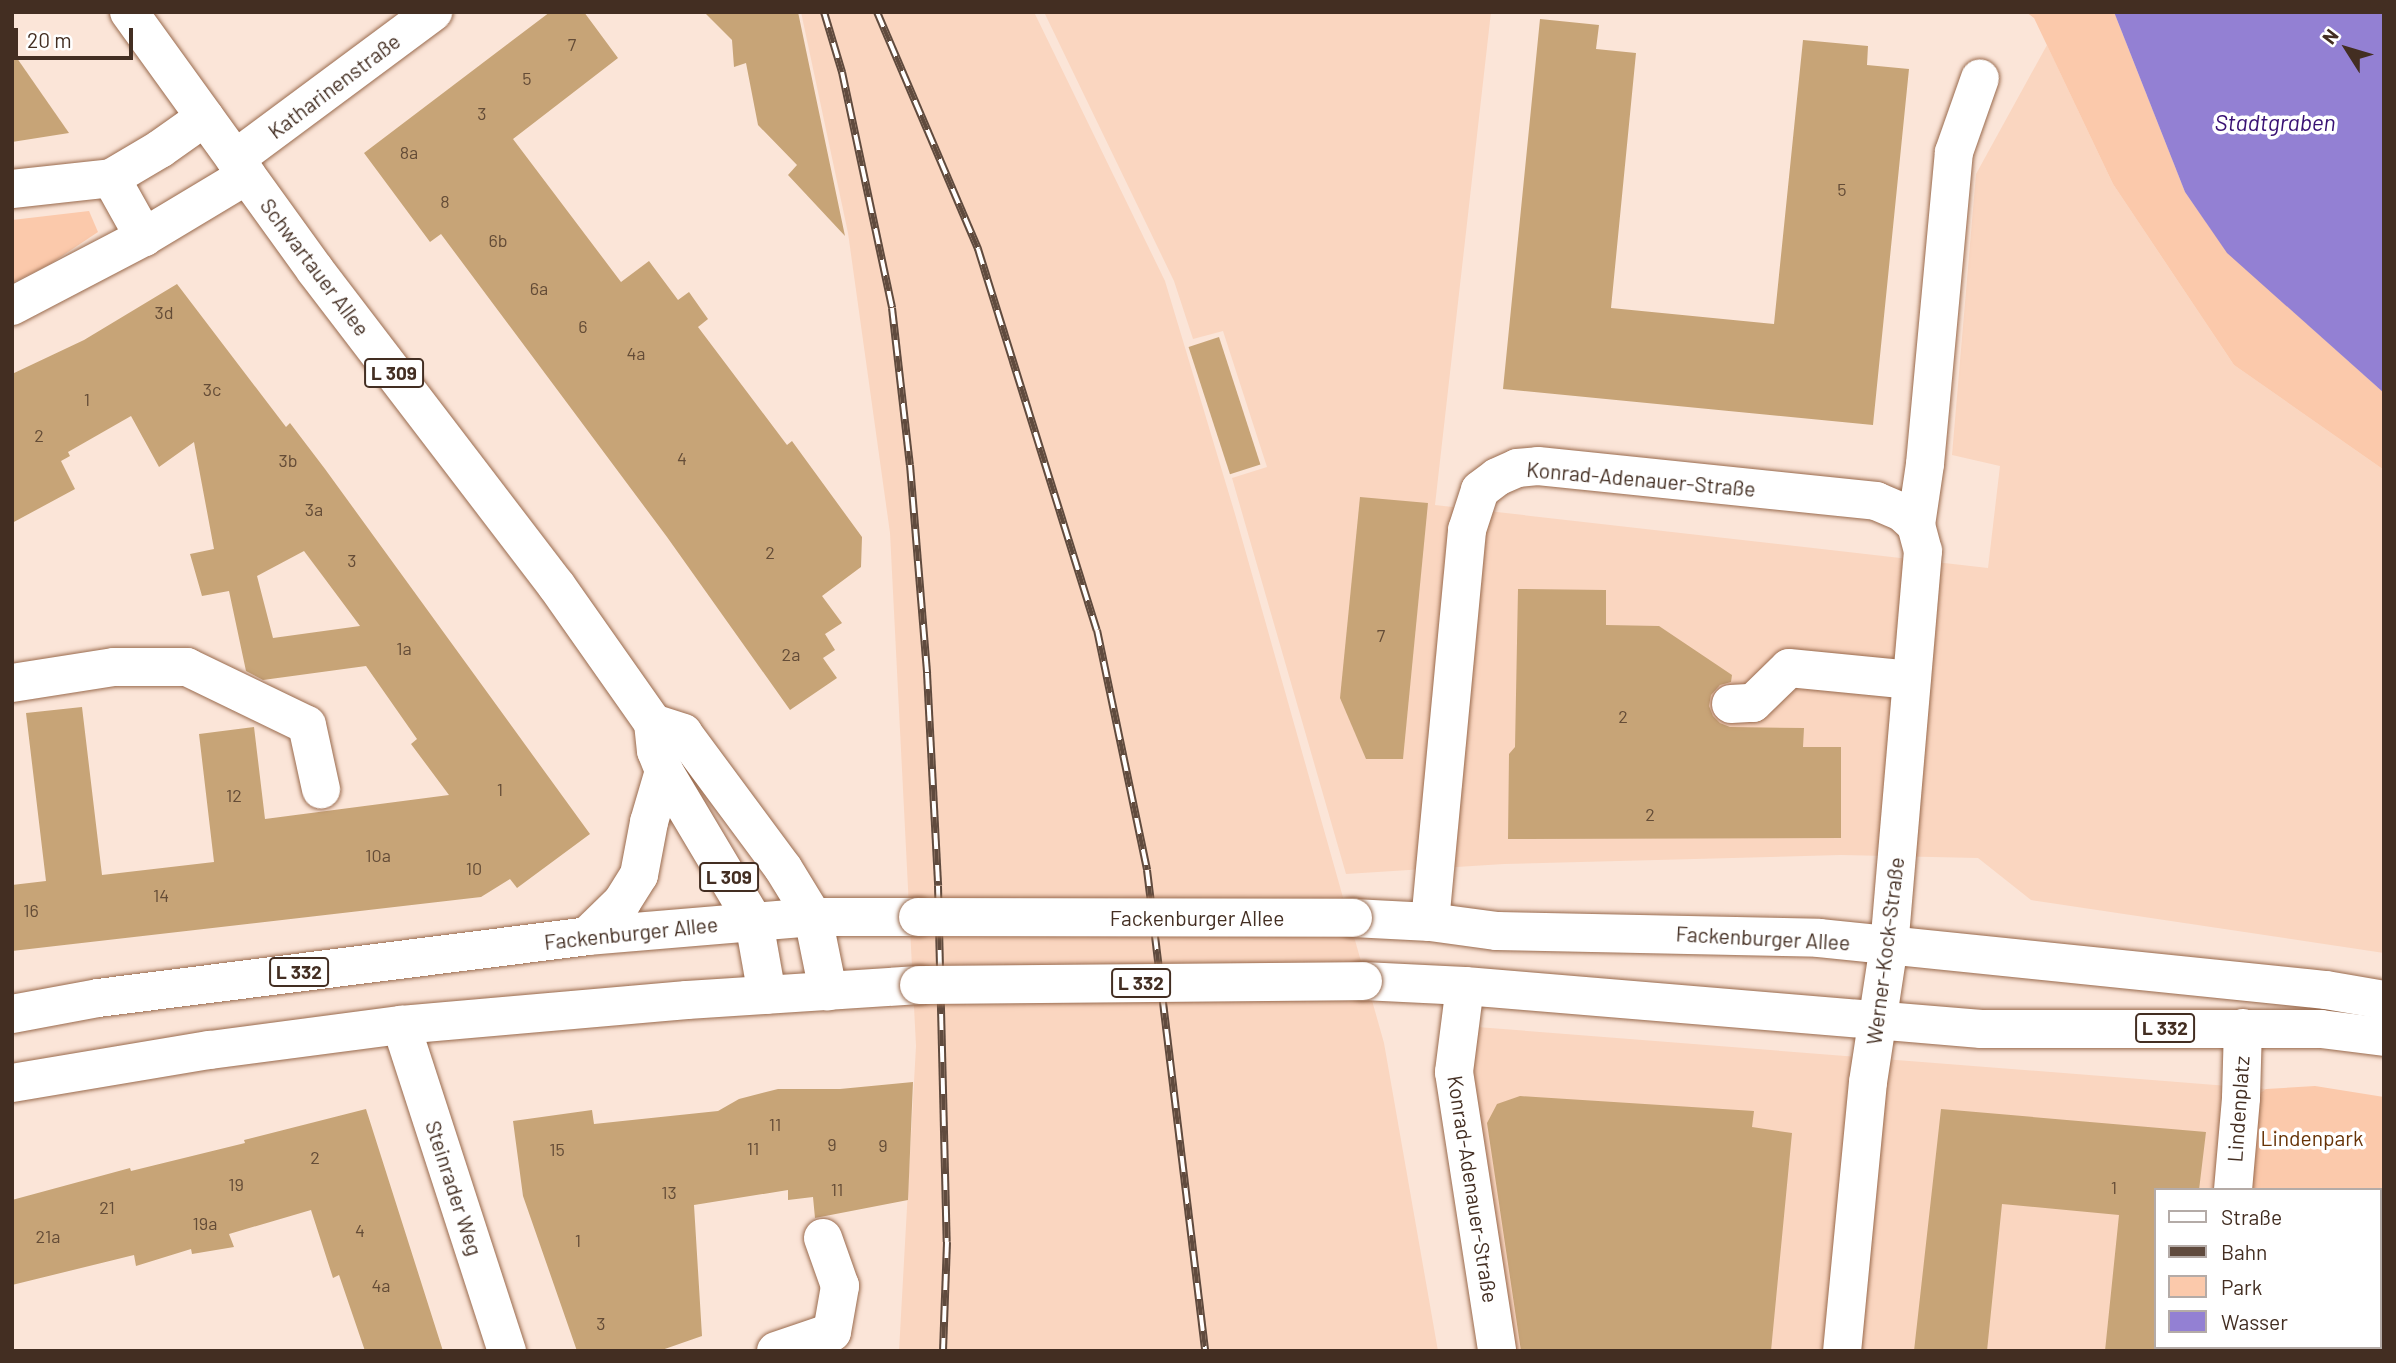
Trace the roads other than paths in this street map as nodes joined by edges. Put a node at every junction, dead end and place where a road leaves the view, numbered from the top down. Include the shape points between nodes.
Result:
1 (129, 12) edge
2 (433, 12) edge
3 (1980, 78) dead end
4 (205, 117) junction
5 (241, 167) junction
6 (111, 178) junction
7 (12, 189) edge
8 (144, 237) junction
9 (12, 306) edge
10 (1919, 538) junction
11 (1911, 680) junction
12 (12, 683) edge
13 (1731, 704) dead end
14 (653, 723) junction
15 (664, 771) junction
16 (321, 789) dead end
17 (813, 917) junction
18 (754, 922) junction
19 (1430, 922) junction
20 (587, 936) junction
21 (1889, 945) junction
22 (1465, 986) junction
23 (828, 991) junction
24 (767, 995) junction
25 (2384, 1000) edge
26 (12, 1014) edge
27 (1878, 1020) junction
28 (401, 1025) junction
29 (2243, 1028) junction
30 (2384, 1037) edge
31 (12, 1083) edge
32 (2233, 1188) edge
33 (823, 1238) dead end
34 (507, 1351) edge
35 (776, 1351) edge
36 (1497, 1351) edge
37 (1842, 1351) edge

1 - 4 main road, Schwartauer Allee / L 309
2 - 5 main road, Katharinenstraße
3 - 10 main road, Werner-Kock-Straße via 1954,152
4 - 5 main road, Schwartauer Allee / L 309
4 - 6 main road
5 - 8 main road, Katharinenstraße
5 - 14 main road, Schwartauer Allee / L 309 via 556,585
6 - 7 main road
6 - 8 main road
8 - 9 main road, Katharinenstraße
10 - 11 main road, Werner-Kock-Straße
10 - 19 main road, Konrad-Adenauer-Straße via 1902,512 1876,501 1538,466 1517,468 1480,490 1467,530
11 - 13 main road via 1789,668 1753,703
11 - 21 main road, Werner-Kock-Straße
12 - 16 main road via 114,667 187,667 307,725
14 - 15 main road, Schwartauer Allee / L 309
14 - 17 main road, L 309 via 683,733 783,868
15 - 18 main road, Schwartauer Allee / L 309
15 - 20 main road via 639,875 622,902
17 - 18 main road, Fackenburger Allee / L 332
17 - 19 main road, Fackenburger Allee / L 332, bridge
17 - 23 main road, L 309
18 - 20 main road, Fackenburger Allee / L 332
18 - 24 main road, Schwartauer Allee / L 309
19 - 21 main road, Fackenburger Allee / L 332 via 1497,931 1777,935
20 - 26 main road, Fackenburger Allee / L 332 via 99,998
21 - 25 main road, Fackenburger Allee / L 332 via 2326,990
21 - 27 main road, Werner-Kock-Straße
22 - 23 main road, L 332, bridge via 1363,981 919,985
22 - 27 main road, L 332
22 - 36 main road, Konrad-Adenauer-Straße via 1454,1072
23 - 24 main road, L 332
24 - 28 main road, L 332
27 - 29 main road, L 332 via 1981,1029
27 - 37 main road, Werner-Kock-Straße
28 - 31 main road, L 332
28 - 34 main road, Steinrader Weg
29 - 30 main road, L 332 via 2333,1029
29 - 32 main road, Lindenplatz
33 - 35 main road via 840,1286 832,1332

